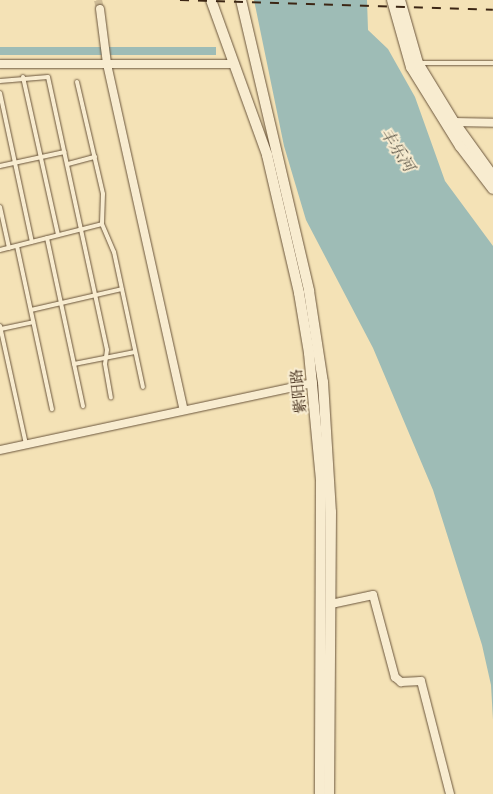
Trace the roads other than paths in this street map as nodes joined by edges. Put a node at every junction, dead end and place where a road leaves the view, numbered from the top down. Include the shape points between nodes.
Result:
1 (211, 0) edge
2 (241, 0) edge
3 (392, 0) edge
4 (400, 0) edge
5 (100, 10) tunnel mouth
6 (106, 62) junction
7 (418, 63) junction
8 (493, 63) edge
9 (0, 64) edge
10 (232, 64) junction
11 (23, 78) junction
12 (0, 81) edge
13 (77, 82) dead end
14 (0, 93) edge
15 (454, 122) junction
16 (493, 123) edge
17 (65, 152) junction
18 (40, 157) junction
19 (95, 157) junction
20 (15, 163) junction
21 (68, 164) junction
22 (0, 166) edge
23 (493, 176) edge
24 (493, 189) edge
25 (0, 207) edge
26 (102, 224) junction
27 (81, 229) junction
28 (58, 235) junction
29 (48, 238) junction
30 (32, 242) junction
31 (17, 246) junction
32 (9, 248) junction
33 (0, 250) edge
34 (122, 289) junction
35 (95, 295) junction
36 (61, 303) junction
37 (31, 310) junction
38 (33, 322) junction
39 (0, 327) edge
40 (135, 352) junction
41 (106, 358) junction
42 (74, 364) junction
43 (313, 383) junction
44 (143, 387) dead end
45 (111, 397) dead end
46 (82, 406) dead end
47 (52, 409) dead end
48 (184, 410) junction
49 (26, 444) junction
50 (0, 450) edge
51 (331, 604) junction
52 (320, 794) edge
53 (330, 794) edge
54 (450, 794) edge

1 - 10 main road, 紫阳路
2 - 51 main road, 紫阳路 via 309,291 318,344 330,479
3 - 24 main road via 411,67 460,146
4 - 7 main road
5 - 6 street
6 - 9 street
6 - 10 street
6 - 48 street
7 - 8 lane
7 - 15 main road
10 - 43 main road, 紫阳路 via 272,176 299,293
11 - 12 lane
11 - 17 lane via 48,77
11 - 18 lane
13 - 19 lane
14 - 20 lane
15 - 16 street
15 - 23 main road
17 - 18 lane
17 - 21 lane
18 - 20 lane
18 - 28 lane
19 - 21 lane
19 - 26 lane via 103,194
20 - 22 lane
20 - 30 lane
21 - 27 lane
25 - 32 lane
26 - 27 lane
26 - 34 lane via 114,252
27 - 28 lane
27 - 35 lane
28 - 29 lane
29 - 30 lane
29 - 36 lane
30 - 31 lane
31 - 32 lane
31 - 37 lane
32 - 33 lane
34 - 35 lane
34 - 40 lane
35 - 36 lane
35 - 41 lane
36 - 37 lane
36 - 42 lane
37 - 38 lane
38 - 39 lane
38 - 47 lane
39 - 49 lane
40 - 41 lane
40 - 44 lane
41 - 42 lane
41 - 45 lane
42 - 46 lane
43 - 48 street
43 - 52 main road, 紫阳路 via 321,504
48 - 49 street
49 - 50 street
51 - 53 main road, 紫阳路
51 - 54 street via 373,595 395,677 401,682 422,681

